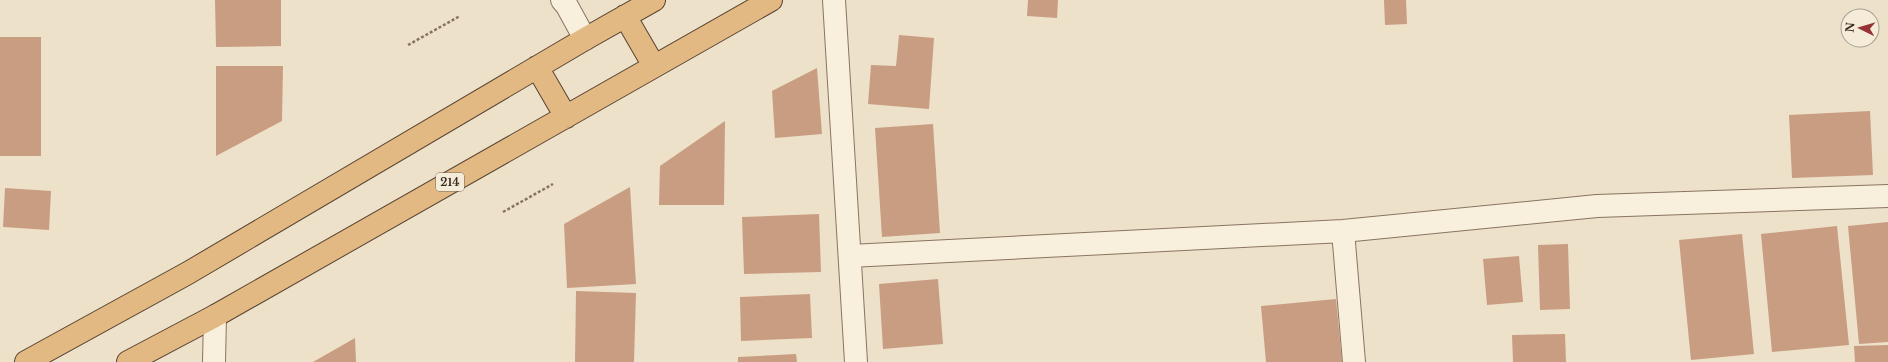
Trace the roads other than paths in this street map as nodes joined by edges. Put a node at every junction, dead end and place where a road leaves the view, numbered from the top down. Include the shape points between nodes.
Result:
1 (562, 0) edge
2 (654, 0) edge
3 (771, 0) edge
4 (834, 0) edge
5 (625, 16) junction
6 (585, 39) junction
7 (654, 66) junction
8 (537, 67) junction
9 (566, 117) junction
10 (1888, 196) edge
11 (1343, 231) junction
12 (850, 256) junction
13 (215, 316) junction
14 (26, 362) edge
15 (128, 362) edge
16 (214, 362) edge
17 (856, 362) edge
18 (1354, 362) edge

1 - 6 street
2 - 5 highway
3 - 7 highway, 214
4 - 12 street
5 - 6 highway
5 - 7 highway
6 - 8 highway
7 - 9 highway, 214
8 - 9 highway
8 - 14 highway via 188,273
9 - 13 highway, 214
10 - 11 street via 1597,206
11 - 12 street
11 - 18 street
12 - 17 street
13 - 15 highway, 214
13 - 16 street

